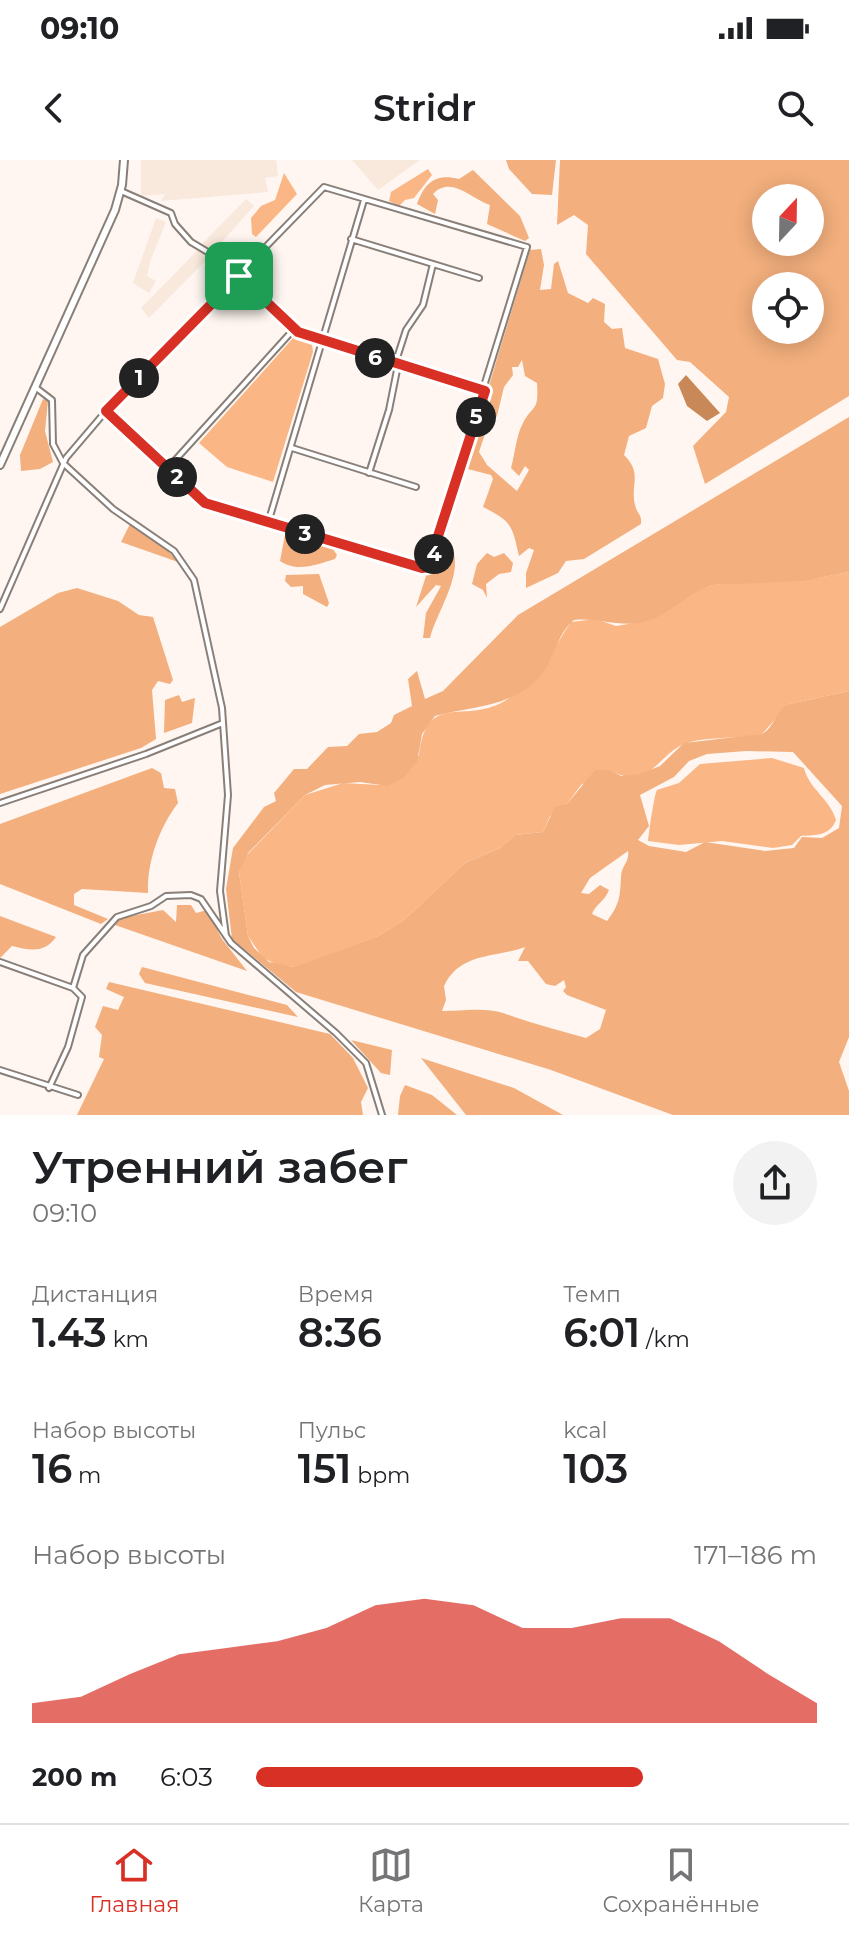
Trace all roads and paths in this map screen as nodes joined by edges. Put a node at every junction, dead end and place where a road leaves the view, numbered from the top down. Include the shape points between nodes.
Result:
1 (124, 160) edge
2 (121, 191) junction
3 (364, 200) junction
4 (351, 239) junction
5 (433, 264) junction
6 (239, 276) junction
7 (479, 278) dead end
8 (294, 329) junction
9 (322, 341) junction
10 (396, 365) junction
11 (35, 387) junction
12 (485, 391) junction
13 (106, 411) junction
14 (292, 448) junction
15 (63, 463) junction
16 (0, 465) edge
17 (168, 468) junction
18 (369, 473) junction
19 (416, 487) dead end
20 (268, 523) junction
21 (0, 609) edge
22 (223, 723) junction
23 (0, 803) edge
24 (226, 936) junction
25 (0, 962) edge
26 (73, 988) junction
27 (0, 1070) edge
28 (49, 1088) junction
29 (78, 1095) dead end
30 (382, 1115) edge

1 - 2 main road
2 - 6 street via 171,213 191,242
2 - 11 main road
3 - 4 street
3 - 6 street via 324,187
3 - 12 street via 527,247
4 - 5 street
4 - 9 street
5 - 7 street
5 - 10 street via 423,305 406,330
6 - 8 street
6 - 13 street
8 - 9 street
8 - 17 street
9 - 10 street
9 - 14 street
10 - 12 street
10 - 18 street via 389,410
11 - 15 street via 52,400 53,444
11 - 16 main road
12 - 20 street via 428,567
13 - 15 street
13 - 17 street
14 - 18 street
14 - 20 street
15 - 21 street
15 - 22 street via 186,564 206,628
17 - 20 street via 205,503
18 - 19 street
22 - 23 street
22 - 24 street via 228,795 220,891
24 - 26 street via 201,899 166,896 117,917 80,960
24 - 30 street via 366,1063
25 - 26 street
26 - 28 street via 82,997 82,1006
27 - 28 street
28 - 29 street

